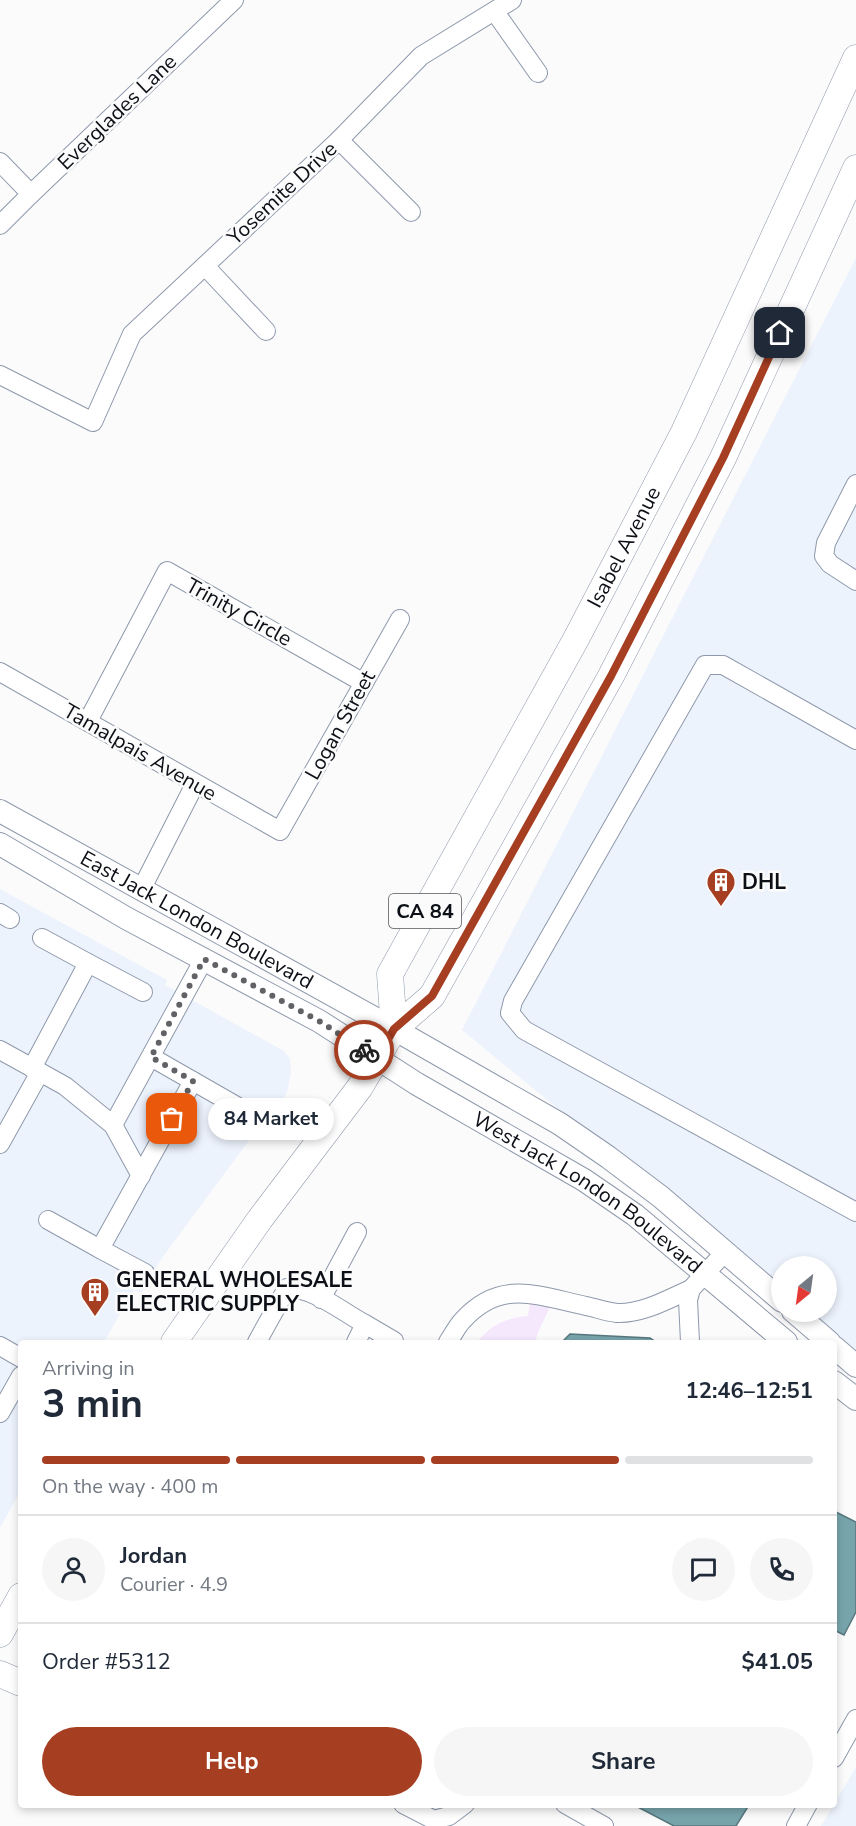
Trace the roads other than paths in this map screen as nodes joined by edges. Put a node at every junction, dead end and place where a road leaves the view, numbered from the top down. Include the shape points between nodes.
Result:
1 (234, 0) edge
2 (512, 0) edge
3 (495, 12) junction
4 (856, 58) edge
5 (538, 73) dead end
6 (339, 140) junction
7 (0, 162) edge
8 (856, 168) edge
9 (31, 194) junction
10 (411, 212) dead end
11 (0, 225) edge
12 (205, 266) junction
13 (266, 331) dead end
14 (0, 375) edge
15 (856, 484) edge
16 (856, 581) edge
17 (400, 619) dead end
18 (0, 672) edge
19 (364, 683) junction
20 (88, 721) junction
21 (856, 740) edge
22 (195, 784) junction
23 (0, 811) edge
24 (280, 831) joint
25 (0, 844) edge
26 (142, 888) junction
27 (42, 938) dead end
28 (204, 959) junction
29 (88, 963) junction
30 (143, 992) dead end
31 (394, 1029) junction
32 (0, 1050) edge
33 (151, 1057) junction
34 (377, 1058) junction
35 (36, 1070) junction
36 (193, 1081) junction
37 (247, 1112) dead end
38 (113, 1125) junction
39 (0, 1144) edge
40 (141, 1176) junction
41 (856, 1212) edge
42 (48, 1220) dead end
43 (357, 1232) dead end
44 (100, 1249) junction
45 (725, 1252) junction
46 (145, 1273) dead end
47 (698, 1281) junction
48 (771, 1292) edge
49 (321, 1299) junction
50 (806, 1322) edge
51 (365, 1324) junction
52 (175, 1340) edge
53 (257, 1340) edge
54 (357, 1340) edge
55 (392, 1340) edge
56 (449, 1340) edge
57 (690, 1340) edge
58 (783, 1340) edge
59 (827, 1340) edge
60 (0, 1346) edge
61 (837, 1350) edge
62 (18, 1356) edge
63 (856, 1366) edge
64 (18, 1381) edge
65 (837, 1384) edge
66 (856, 1399) edge
67 (0, 1413) edge
68 (18, 1600) edge
69 (2, 1624) edge
70 (0, 1674) edge
71 (18, 1682) edge
72 (856, 1719) edge
73 (837, 1753) edge
74 (411, 1808) edge
75 (459, 1808) edge
76 (572, 1808) edge
77 (806, 1808) edge
78 (604, 1826) edge
79 (796, 1826) edge

1 - 9 street, Everglades Lane
2 - 3 street, Yosemite Drive
3 - 5 street
3 - 6 street, Yosemite Drive via 422,56
4 - 31 highway, Isabel Avenue / CA 84 via 684,432 576,639 390,974
6 - 10 street
6 - 12 street, Yosemite Drive
7 - 9 street
8 - 31 highway, CA 84 via 723,458 611,676 432,996
9 - 11 street, Everglades Lane
12 - 13 street
12 - 14 street, Yosemite Drive via 132,334 93,422
15 - 16 street via 826,543 824,556
17 - 19 street, Logan Street
18 - 20 street, Tamalpais Avenue
19 - 20 street, Trinity Circle via 167,572
19 - 24 street, Logan Street
20 - 22 street, Tamalpais Avenue
21 - 41 street via 723,665 705,665 513,1000 510,1013 524,1030
22 - 24 street, Tamalpais Avenue
22 - 26 street
23 - 26 main road, East Jack London Boulevard
25 - 28 main road, East Jack London Boulevard
26 - 31 main road, East Jack London Boulevard
27 - 29 street
28 - 33 street
28 - 34 main road, East Jack London Boulevard via 319,1021
29 - 30 street
29 - 35 street
31 - 34 highway, CA 84
31 - 45 main road, West Jack London Boulevard via 560,1124 661,1197
32 - 35 street
33 - 36 street
33 - 38 street
34 - 47 main road, West Jack London Boulevard via 584,1180 634,1215
34 - 52 highway, CA 84 via 360,1087 265,1212
35 - 38 street via 65,1086
35 - 39 street
36 - 37 street
36 - 40 street
38 - 40 street
40 - 44 street
42 - 44 street
43 - 49 street
44 - 46 street
45 - 47 street
45 - 48 main road, West Jack London Boulevard
47 - 56 street via 648,1308 631,1312 616,1313 518,1292 503,1294 486,1300 463,1320
47 - 57 street via 688,1300
47 - 58 main road, West Jack London Boulevard
49 - 51 street
49 - 53 street via 299,1288 287,1288
50 - 59 main road
51 - 54 street
51 - 55 street
60 - 62 street
61 - 63 main road
64 - 67 street
65 - 66 main road
68 - 69 highway
70 - 71 highway
72 - 73 street
74 - 75 street via 434,1820
76 - 78 street
77 - 79 street

